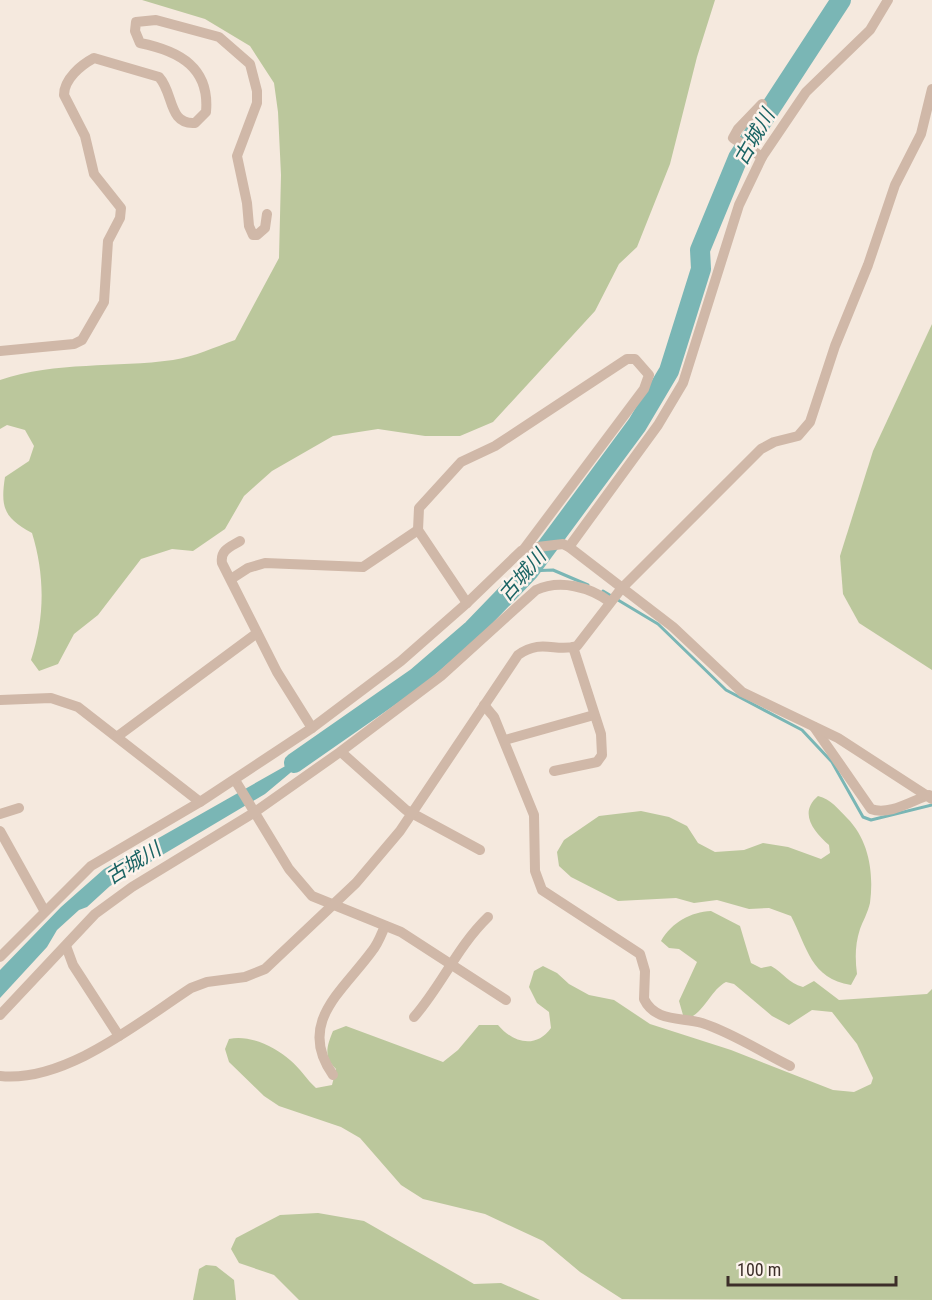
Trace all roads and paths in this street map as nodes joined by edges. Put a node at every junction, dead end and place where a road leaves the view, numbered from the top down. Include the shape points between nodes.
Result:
1 (888, 0) edge
2 (932, 89) edge
3 (762, 104) dead end
4 (760, 156) junction
5 (267, 214) dead end
6 (0, 351) edge
7 (418, 530) junction
8 (240, 541) dead end
9 (566, 546) junction
10 (526, 548) junction
11 (231, 579) junction
12 (615, 596) junction
13 (467, 603) junction
14 (257, 633) junction
15 (573, 648) junction
16 (0, 700) edge
17 (484, 705) junction
18 (594, 715) junction
19 (812, 725) junction
20 (312, 728) junction
21 (118, 736) junction
22 (505, 740) junction
23 (341, 752) junction
24 (554, 771) dead end
25 (236, 781) junction
26 (930, 796) edge
27 (200, 802) junction
28 (19, 808) dead end
29 (254, 810) junction
30 (412, 813) junction
31 (0, 814) edge
32 (0, 831) edge
33 (480, 850) dead end
34 (333, 905) junction
35 (44, 910) junction
36 (488, 917) dead end
37 (385, 926) junction
38 (66, 946) junction
39 (0, 957) edge
40 (449, 963) junction
41 (506, 1000) dead end
42 (0, 1016) edge
43 (414, 1017) dead end
44 (119, 1036) junction
45 (790, 1066) dead end
46 (333, 1075) dead end
47 (0, 1076) edge

1 - 4 street via 870,30 802,97
2 - 12 street via 921,134 895,185 810,422 798,436 761,449
3 - 4 street via 734,138
4 - 9 street via 739,205 683,383 658,424
5 - 6 street via 265,228 253,235 237,156 257,103 250,64 219,37 156,20 136,22 140,43 167,51 200,74 207,89 206,112 195,123 181,122 159,77 94,58 68,80 64,95 85,136 94,174 121,208 108,240 104,302 89,331 74,344
7 - 10 street via 419,508 453,468 504,440 627,359 636,359 649,375 644,389
7 - 11 street via 363,567 265,563
7 - 13 street
8 - 11 street via 222,554 222,563
9 - 10 street
9 - 12 street
10 - 13 street
11 - 14 street
12 - 15 street
12 - 19 street via 673,627 742,692
12 - 23 street via 571,586 551,585 537,590 441,676
13 - 20 street via 401,661
14 - 20 street
14 - 21 street
15 - 17 street via 543,645 526,649 511,662
15 - 18 street
16 - 21 street via 65,701
17 - 22 street
17 - 30 street
18 - 22 street
18 - 24 street via 603,746 601,758
19 - 26 street
19 - 26 street via 871,809 880,811
20 - 25 street
21 - 27 street
22 - 45 street via 534,815 535,871 542,890 640,954 645,971 644,999 656,1013 734,1035
23 - 29 street
23 - 30 street
25 - 27 street
25 - 29 street
27 - 35 street via 91,866
28 - 31 street
29 - 34 street via 289,868 312,896
29 - 38 street via 132,887 95,914
30 - 33 street
30 - 34 street via 356,883
32 - 35 street
34 - 37 street
34 - 44 street via 259,973 191,988
35 - 39 street
36 - 40 street
37 - 40 street
37 - 46 street via 374,950 334,997 319,1029 320,1057
38 - 42 street
38 - 44 street via 73,964
40 - 41 street
40 - 43 street via 445,978
44 - 47 street via 85,1055 36,1073

